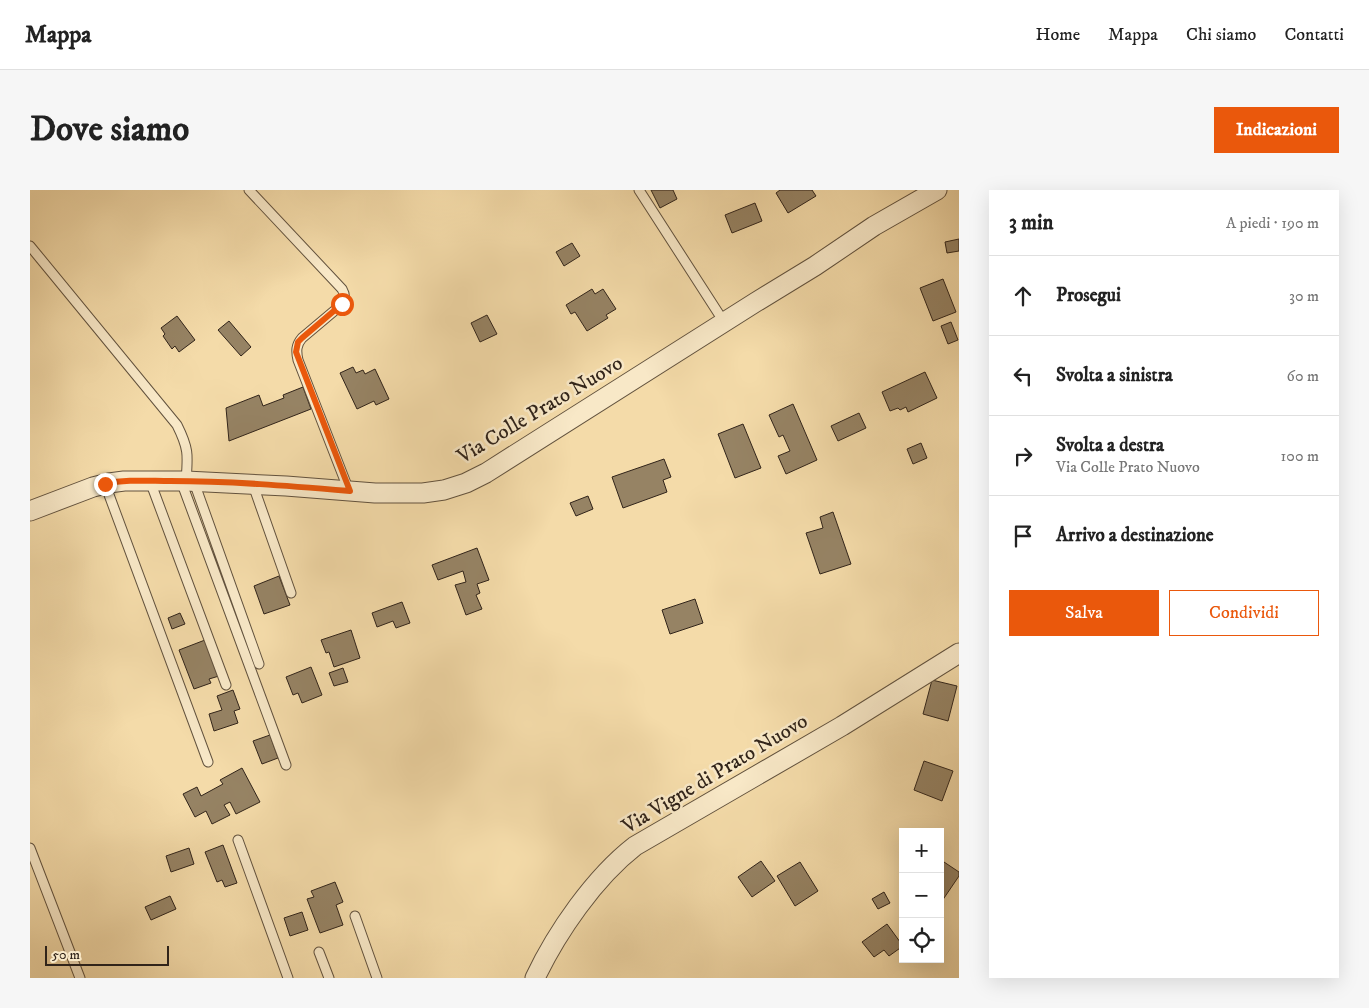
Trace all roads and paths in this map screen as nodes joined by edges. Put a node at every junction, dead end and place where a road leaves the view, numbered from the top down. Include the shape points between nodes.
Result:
1 (249, 190) edge
2 (639, 190) edge
3 (937, 190) edge
4 (30, 246) edge
5 (724, 322) junction
6 (150, 481) junction
7 (187, 481) junction
8 (105, 484) junction
9 (253, 484) junction
10 (350, 491) junction
11 (30, 511) edge
12 (291, 593) dead end
13 (959, 653) edge
14 (259, 664) dead end
15 (226, 684) dead end
16 (208, 762) dead end
17 (286, 766) dead end
18 (238, 840) dead end
19 (30, 848) edge
20 (355, 916) dead end
21 (319, 952) dead end
22 (80, 978) edge
23 (288, 978) edge
24 (328, 978) edge
25 (377, 978) edge
26 (535, 978) edge

1 - 10 lane via 344,293 340,306 298,342 296,352
2 - 5 lane
3 - 5 street, Via Colle Prato Nuovo via 874,226
4 - 7 lane via 176,425 188,454
5 - 10 street, Via Colle Prato Nuovo via 466,483 423,493
6 - 7 street, Via Colle Prato Nuovo
6 - 8 street, Via Colle Prato Nuovo
6 - 15 lane
7 - 9 street, Via Colle Prato Nuovo
7 - 14 lane
7 - 17 lane
8 - 11 street, Via Colle Prato Nuovo
8 - 16 lane
9 - 10 street, Via Colle Prato Nuovo
9 - 12 lane
13 - 26 street, Via Vigne di Prato Nuovo via 629,851 593,887 563,929
18 - 23 lane
19 - 22 lane
20 - 25 lane
21 - 24 lane

